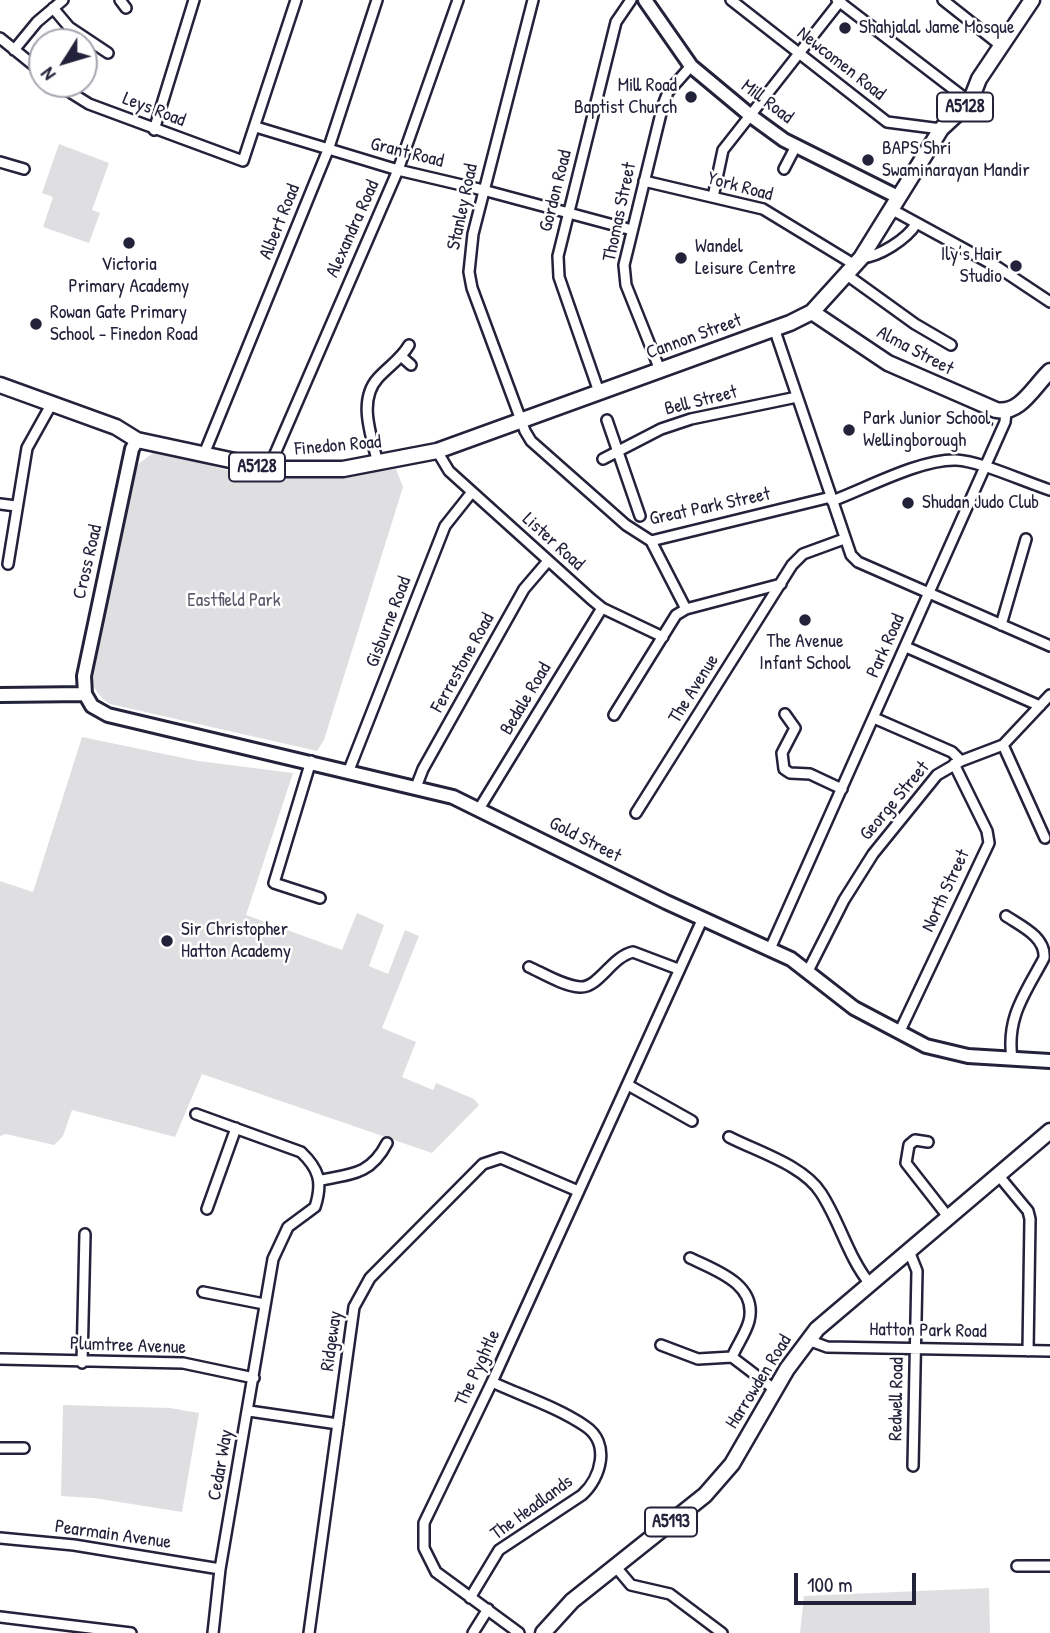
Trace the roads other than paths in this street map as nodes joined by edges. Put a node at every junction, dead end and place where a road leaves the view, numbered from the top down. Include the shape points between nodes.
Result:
1 (63, 0) edge
2 (120, 0) edge
3 (194, 0) edge
4 (296, 0) edge
5 (377, 0) edge
6 (457, 0) edge
7 (533, 0) edge
8 (631, 0) edge
9 (645, 0) edge
10 (731, 0) edge
11 (943, 0) edge
12 (1032, 0) edge
13 (839, 1) edge
14 (53, 8) junction
15 (126, 9) dead end
16 (0, 38) edge
17 (1000, 45) junction
18 (14, 50) junction
19 (108, 53) dead end
20 (799, 54) junction
21 (28, 61) edge
22 (691, 66) junction
23 (79, 98) edge
24 (970, 102) junction
25 (751, 116) junction
26 (256, 127) junction
27 (941, 128) junction
28 (154, 130) junction
29 (796, 146) junction
30 (328, 150) junction
31 (0, 162) edge
32 (24, 169) dead end
33 (784, 169) dead end
34 (398, 170) junction
35 (644, 181) junction
36 (483, 190) junction
37 (713, 197) junction
38 (894, 203) junction
39 (569, 214) junction
40 (916, 224) junction
41 (632, 230) junction
42 (855, 266) junction
43 (1050, 302) edge
44 (813, 312) junction
45 (774, 328) junction
46 (409, 345) dead end
47 (951, 345) dead end
48 (402, 357) junction
49 (411, 365) dead end
50 (660, 370) junction
51 (1050, 371) edge
52 (0, 385) edge
53 (599, 391) junction
54 (797, 397) junction
55 (51, 405) junction
56 (1006, 412) junction
57 (519, 419) junction
58 (607, 420) dead end
59 (137, 440) junction
60 (437, 451) junction
61 (617, 451) junction
62 (204, 454) junction
63 (603, 459) dead end
64 (378, 464) junction
65 (272, 469) junction
66 (985, 469) junction
67 (1050, 490) edge
68 (472, 492) junction
69 (832, 499) junction
70 (0, 504) edge
71 (16, 506) junction
72 (640, 516) dead end
73 (844, 539) junction
74 (1026, 539) dead end
75 (651, 541) junction
76 (548, 561) junction
77 (8, 564) edge
78 (782, 584) junction
79 (930, 594) junction
80 (602, 608) junction
81 (686, 609) junction
82 (1001, 625) junction
83 (663, 637) junction
84 (1050, 646) edge
85 (906, 647) junction
86 (85, 694) junction
87 (0, 695) edge
88 (1050, 695) edge
89 (1040, 706) junction
90 (614, 715) dead end
91 (785, 715) dead end
92 (874, 718) junction
93 (1003, 745) junction
94 (311, 761) junction
95 (958, 763) junction
96 (349, 770) junction
97 (416, 787) junction
98 (842, 789) junction
99 (479, 809) junction
100 (636, 813) dead end
101 (1045, 838) dead end
102 (320, 898) dead end
103 (1006, 916) dead end
104 (703, 918) junction
105 (770, 949) junction
106 (529, 967) dead end
107 (678, 969) junction
108 (808, 971) junction
109 (899, 1032) junction
110 (1012, 1059) junction
111 (1050, 1062) edge
112 (628, 1086) junction
113 (196, 1114) dead end
114 (692, 1121) dead end
115 (236, 1128) junction
116 (1050, 1131) edge
117 (729, 1137) dead end
118 (928, 1142) dead end
119 (387, 1143) dead end
120 (999, 1176) junction
121 (321, 1180) junction
122 (578, 1191) junction
123 (207, 1209) dead end
124 (949, 1218) junction
125 (85, 1234) dead end
126 (909, 1251) junction
127 (690, 1258) dead end
128 (870, 1284) junction
129 (204, 1292) dead end
130 (264, 1304) junction
131 (808, 1340) junction
132 (662, 1345) dead end
133 (916, 1349) junction
134 (1028, 1350) junction
135 (1050, 1351) edge
136 (732, 1357) junction
137 (0, 1359) edge
138 (82, 1363) junction
139 (254, 1378) junction
140 (492, 1381) junction
141 (774, 1389) junction
142 (249, 1411) junction
143 (338, 1424) junction
144 (0, 1448) edge
145 (24, 1448) dead end
146 (913, 1466) dead end
147 (0, 1538) edge
148 (615, 1566) junction
149 (1017, 1566) dead end
150 (1050, 1566) edge
151 (220, 1569) junction
152 (470, 1598) junction
153 (488, 1609) junction
154 (0, 1617) edge
155 (131, 1633) edge
156 (213, 1633) edge
157 (309, 1633) edge
158 (473, 1633) edge
159 (519, 1633) edge
160 (542, 1633) edge
161 (722, 1633) edge

1 - 14 street
2 - 15 street
3 - 28 street
4 - 26 street
5 - 30 street, Albert Road
6 - 34 street, Alexandra Road
7 - 36 street, Stanley Road
8 - 39 street, Gordon Road via 616,22
9 - 22 street, Mill Road
10 - 20 street, Newcomen Road
11 - 17 street
12 - 17 main road, A5128
13 - 20 street
13 - 24 street
14 - 18 street
14 - 19 street via 69,27
16 - 18 street
17 - 24 main road, A5128
18 - 21 street
20 - 25 street
20 - 27 street, Newcomen Road via 887,122
22 - 25 street, Mill Road
22 - 35 street, Thomas Street via 668,92
23 - 28 street, Leys Road
24 - 27 main road, A5128
25 - 29 street, Mill Road
25 - 37 street via 723,150
26 - 28 street, Leys Road via 243,161
26 - 30 street, Grant Road
27 - 38 main road, A5128
29 - 33 street
29 - 38 street, Mill Road
30 - 34 street, Grant Road
30 - 62 street, Albert Road
31 - 32 street
34 - 36 street, Grant Road
34 - 65 street, Alexandra Road
35 - 37 street, York Road
35 - 41 street, Thomas Street
36 - 39 street, Grant Road
36 - 57 street, Stanley Road via 469,272
37 - 42 street, York Road via 774,214
38 - 40 street
38 - 42 main road, Cannon Street / A5128
39 - 41 street, Grant Road
39 - 53 street, Gordon Road via 558,256 559,277
40 - 42 street, Cannon Street via 911,232
40 - 43 street via 999,268
41 - 50 street, Thomas Street via 624,265 626,285
42 - 44 main road, Cannon Street / A5128
42 - 47 street, York Road via 915,324
44 - 45 main road, Cannon Street / A5128
44 - 56 main road, Alma Street via 888,363 976,404
45 - 50 main road, Cannon Street / A5128
45 - 54 street
46 - 48 street
48 - 49 street
48 - 64 street via 376,380 368,398
50 - 53 main road, Cannon Street / A5128
51 - 56 main road via 1016,408
52 - 55 main road, Finedon Road / A5128
53 - 57 main road, Cannon Street / A5128
54 - 61 street, Bell Street via 691,419
54 - 69 street
55 - 59 main road, Finedon Road / A5128 via 116,426
55 - 71 street via 27,448
56 - 66 street, Park Road
57 - 60 main road, Finedon Road / A5128
57 - 75 street, Great Park Street via 531,441 626,525
58 - 61 street
59 - 62 main road, Finedon Road / A5128
59 - 86 street, Cross Road via 86,657
60 - 64 main road, Finedon Road / A5128
60 - 68 street, Lister Road via 442,463
61 - 63 street, Bell Street
61 - 72 street
62 - 65 main road, Finedon Road / A5128
64 - 65 main road, Finedon Road / A5128 via 300,472
66 - 67 street, Great Park Street
66 - 69 street, Great Park Street via 954,460 930,464
66 - 79 street, Park Road
68 - 76 street, Lister Road
68 - 96 street, Gisburne Road via 446,526
69 - 73 street
69 - 75 street, Great Park Street
70 - 71 street
71 - 77 street
73 - 78 street, The Avenue via 803,554
73 - 79 street via 858,562
74 - 82 street
75 - 81 street
76 - 80 street, Lister Road
76 - 97 street, Ferrestone Road via 524,589
78 - 81 street
78 - 100 street, The Avenue
79 - 82 street
79 - 85 street, Park Road
80 - 83 street, Lister Road
80 - 99 street, Bedale Road
81 - 83 street via 676,615
82 - 84 street
83 - 90 street
85 - 89 street
85 - 92 street, Park Road
86 - 87 street
86 - 94 street, Gold Street via 108,715
88 - 89 street, George Street
89 - 93 street, George Street
91 - 98 street via 795,728 782,753 784,769 790,774 810,774
92 - 95 street via 952,752
92 - 98 street, Park Road
93 - 95 street, George Street
93 - 101 street
94 - 96 street, Gold Street
94 - 102 street via 274,883
95 - 108 street, George Street via 937,775 873,854
95 - 109 street, North Street via 989,843
96 - 97 street, Gold Street
97 - 99 street, Gold Street
98 - 105 street, Park Road
99 - 104 street, Gold Street
103 - 110 street via 1037,938 1045,950 1013,1017
104 - 105 street, Gold Street
104 - 107 street, The Pyghtle
105 - 108 street, Gold Street
106 - 107 street via 579,987 594,983 612,962 633,952
107 - 112 street, The Pyghtle
108 - 109 street, Gold Street via 854,1008
109 - 110 street, Gold Street via 926,1046
110 - 111 street, Gold Street
112 - 114 street
112 - 122 street, The Pyghtle
113 - 115 street
115 - 121 street via 301,1152
115 - 123 street
116 - 120 main road, Harrowden Road / A5193
117 - 128 street via 806,1177 821,1192
118 - 124 street via 915,1140 909,1145 906,1163
119 - 121 street via 378,1161 358,1173
120 - 124 main road, Harrowden Road / A5193
120 - 134 street via 1030,1219
121 - 130 street, Cedar Way via 316,1207 280,1238
122 - 140 street, The Pyghtle
122 - 143 street, Ridgeway via 501,1158 483,1164 359,1293
124 - 126 main road, Harrowden Road / A5193
125 - 138 street
126 - 128 main road, Harrowden Road / A5193
126 - 133 street, Redwell Road via 916,1272
127 - 136 street via 734,1280 746,1296 749,1319
128 - 131 main road, Harrowden Road / A5193
129 - 130 street
130 - 139 street, Cedar Way
131 - 133 street, Hatton Park Road via 827,1347
131 - 141 main road, Harrowden Road / A5193
132 - 136 street via 698,1359
133 - 134 street, Hatton Park Road
133 - 146 street, Redwell Road
134 - 135 street, Hatton Park Road
136 - 141 street
137 - 138 street, Plumtree Avenue
138 - 139 street, Plumtree Avenue via 183,1363
139 - 142 street, Cedar Way
140 - 152 street, The Pyghtle via 424,1523 424,1548 436,1572
140 - 152 street, The Headlands via 587,1427 599,1442 602,1462 593,1485 582,1495 499,1550
141 - 148 main road, Harrowden Road / A5193 via 732,1464 705,1495
142 - 143 street
142 - 151 street, Cedar Way
143 - 157 street, Ridgeway
144 - 145 street
147 - 151 street, Pearmain Avenue
148 - 160 main road, Harrowden Road / A5193
148 - 161 street via 632,1584 670,1594
149 - 150 street
151 - 156 street, Cedar Way
152 - 153 street, The Pyghtle
153 - 158 street
153 - 159 street, The Pyghtle
154 - 155 street

